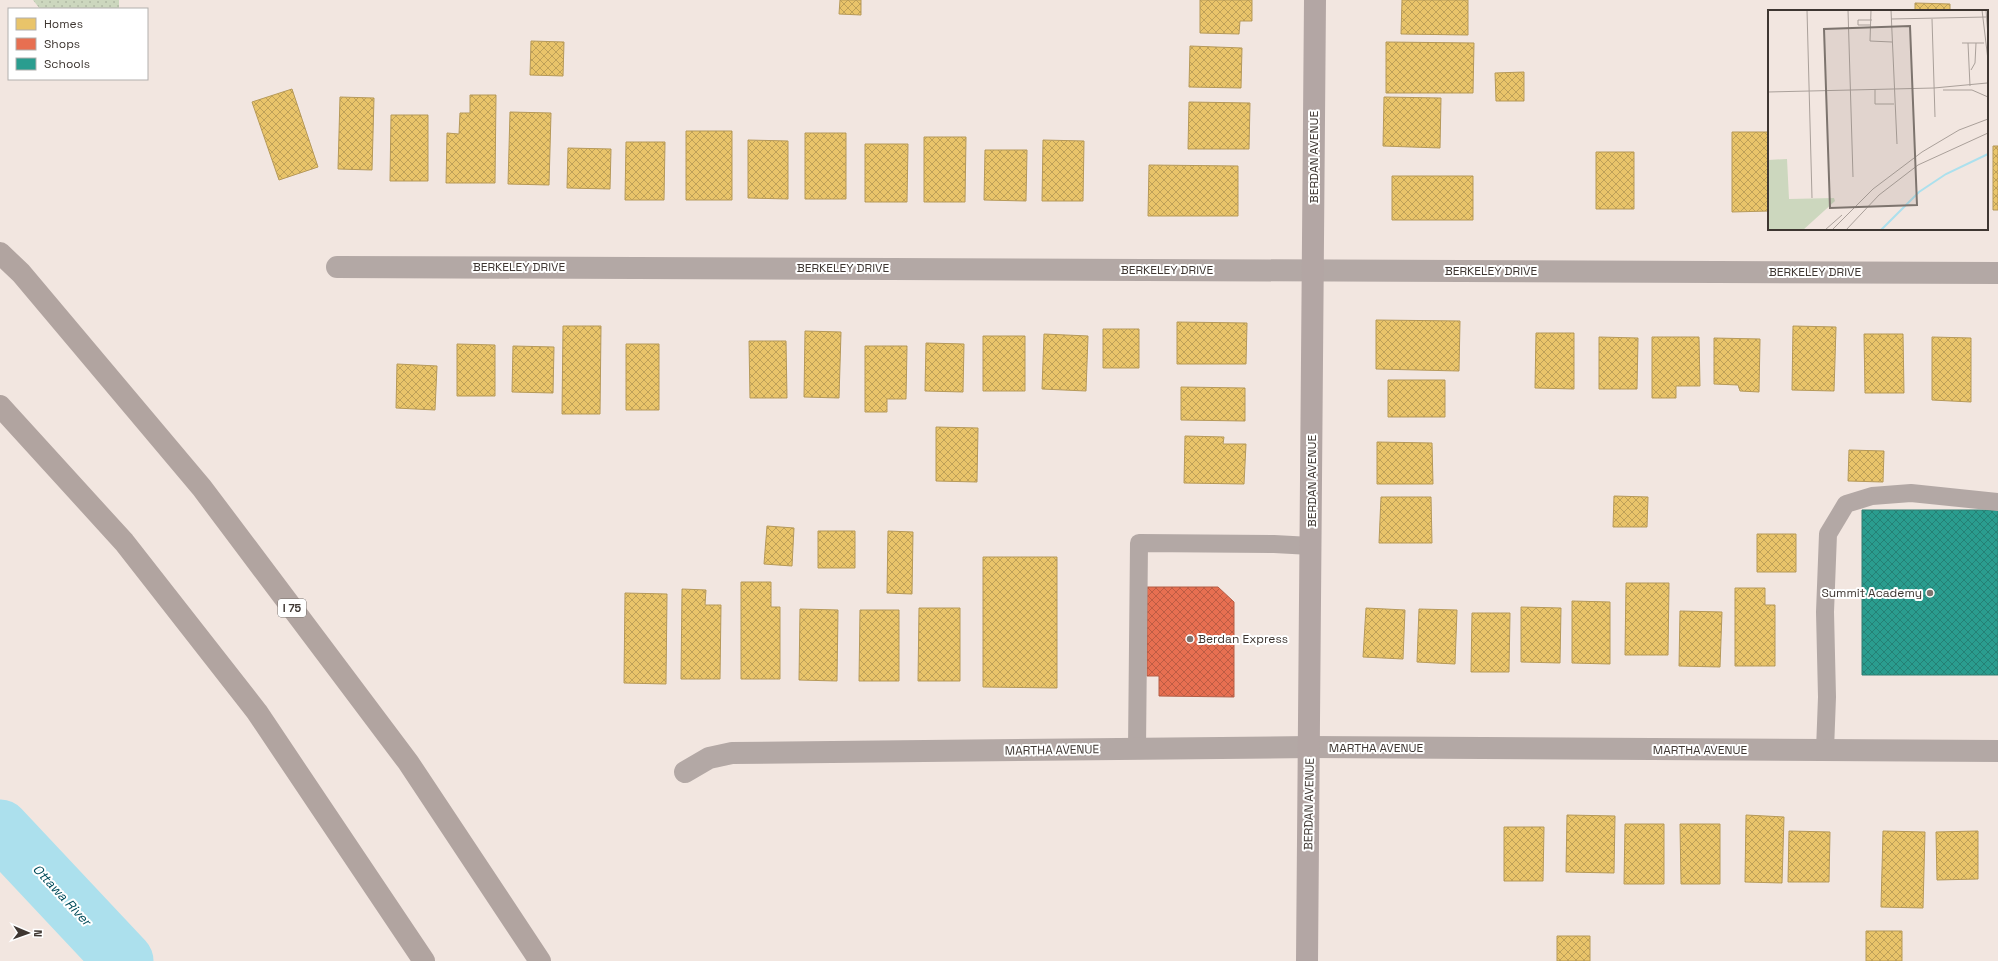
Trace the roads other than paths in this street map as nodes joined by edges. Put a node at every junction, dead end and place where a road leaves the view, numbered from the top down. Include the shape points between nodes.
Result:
1 (1315, 0) edge
2 (0, 242) edge
3 (0, 253) edge
4 (336, 266) dead end
5 (1313, 270) junction
6 (1998, 272) edge
7 (20, 273) junction
8 (0, 406) edge
9 (1998, 502) edge
10 (1311, 546) junction
11 (1310, 747) junction
12 (1137, 749) junction
13 (1825, 750) junction
14 (1998, 751) edge
15 (685, 772) dead end
16 (424, 961) edge
17 (540, 961) edge
18 (1307, 961) edge

1 - 5 main road, BERDAN AVENUE
2 - 7 highway
3 - 7 highway, I 75
4 - 5 street, BERKELEY DRIVE
5 - 6 street, BERKELEY DRIVE
5 - 10 main road, BERDAN AVENUE
7 - 17 highway, I 75 via 202,488 408,762
8 - 16 highway via 124,542 257,712
9 - 13 lane via 1911,493 1872,496 1846,504 1828,534
10 - 11 main road, BERDAN AVENUE
10 - 12 lane via 1139,543
11 - 12 street, MARTHA AVENUE
11 - 13 street, MARTHA AVENUE
11 - 18 main road, BERDAN AVENUE
12 - 15 street, MARTHA AVENUE via 732,753 709,758
13 - 14 street, MARTHA AVENUE

